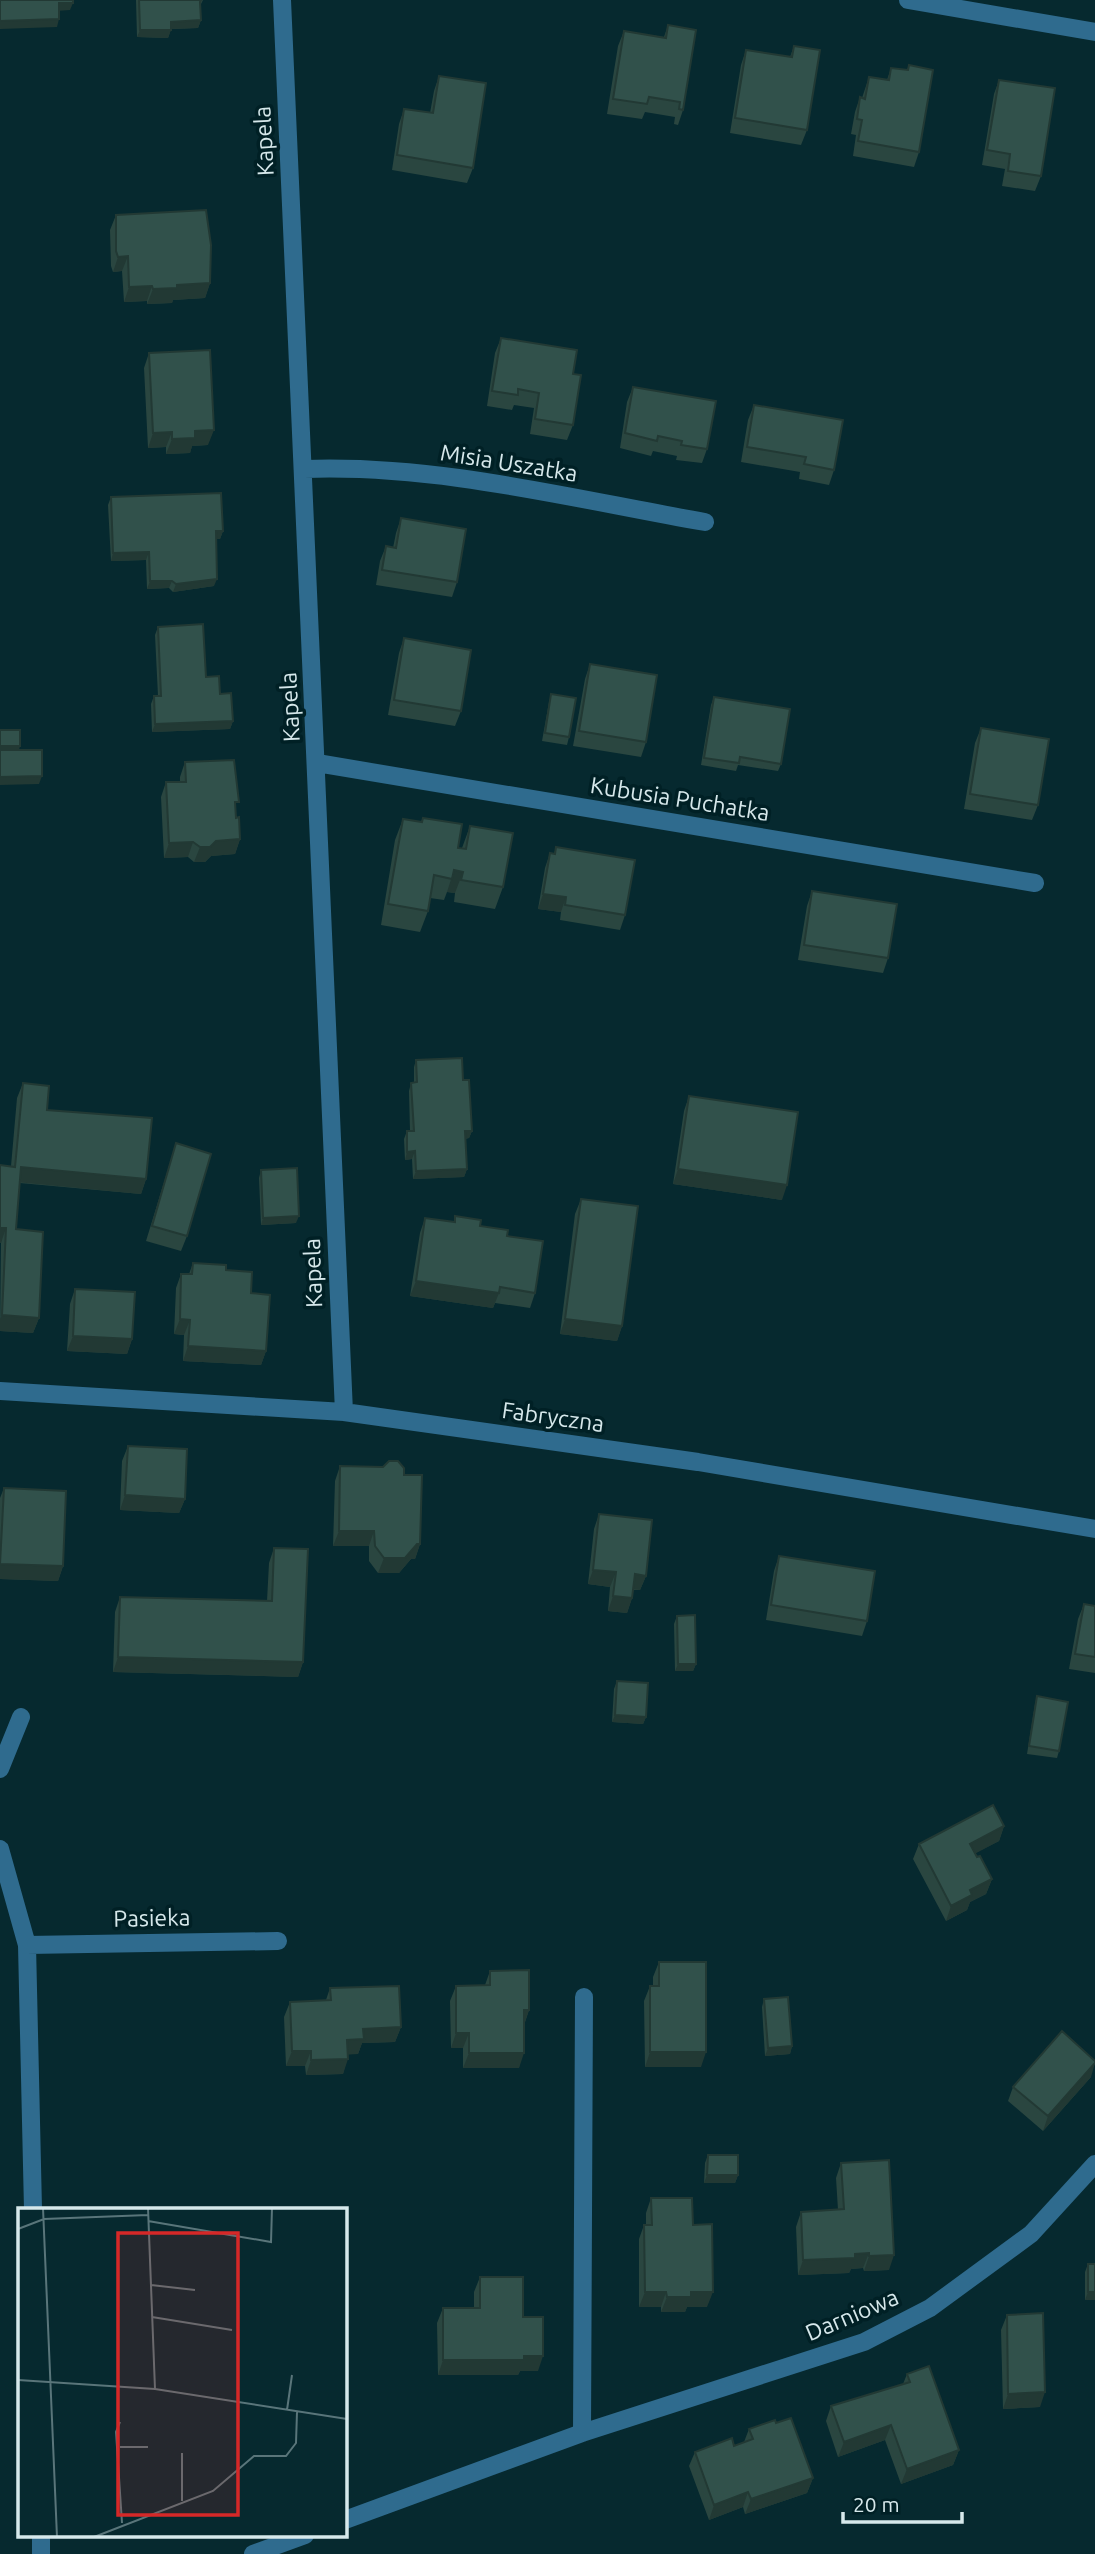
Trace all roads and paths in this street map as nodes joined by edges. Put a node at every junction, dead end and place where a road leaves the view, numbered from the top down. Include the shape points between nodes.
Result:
1 (282, 0) edge
2 (908, 0) edge
3 (1095, 32) edge
4 (304, 469) junction
5 (705, 522) dead end
6 (317, 763) junction
7 (1035, 883) dead end
8 (0, 1391) edge
9 (344, 1412) junction
10 (1095, 1530) edge
11 (21, 1717) dead end
12 (0, 1769) edge
13 (0, 1849) edge
14 (278, 1941) dead end
15 (27, 1945) junction
16 (584, 1997) dead end
17 (1095, 2164) edge
18 (33, 2208) edge
19 (582, 2433) junction
20 (346, 2520) edge
21 (41, 2536) edge
22 (302, 2536) edge
23 (41, 2554) edge
24 (253, 2554) edge

1 - 4 street, Kapela
2 - 3 street
4 - 5 street, Misia Uszatka via 355,467 449,477
4 - 6 street, Kapela
6 - 7 street, Kubusia Puchatka
6 - 9 street, Kapela
8 - 9 street, Fabryczna
9 - 10 street, Fabryczna via 698,1462
11 - 12 street
13 - 15 street
14 - 15 street, Pasieka
15 - 18 street
16 - 19 street
17 - 19 street, Darniowa via 1031,2234 930,2308 864,2342
19 - 20 street, Darniowa
21 - 23 street
22 - 24 street

